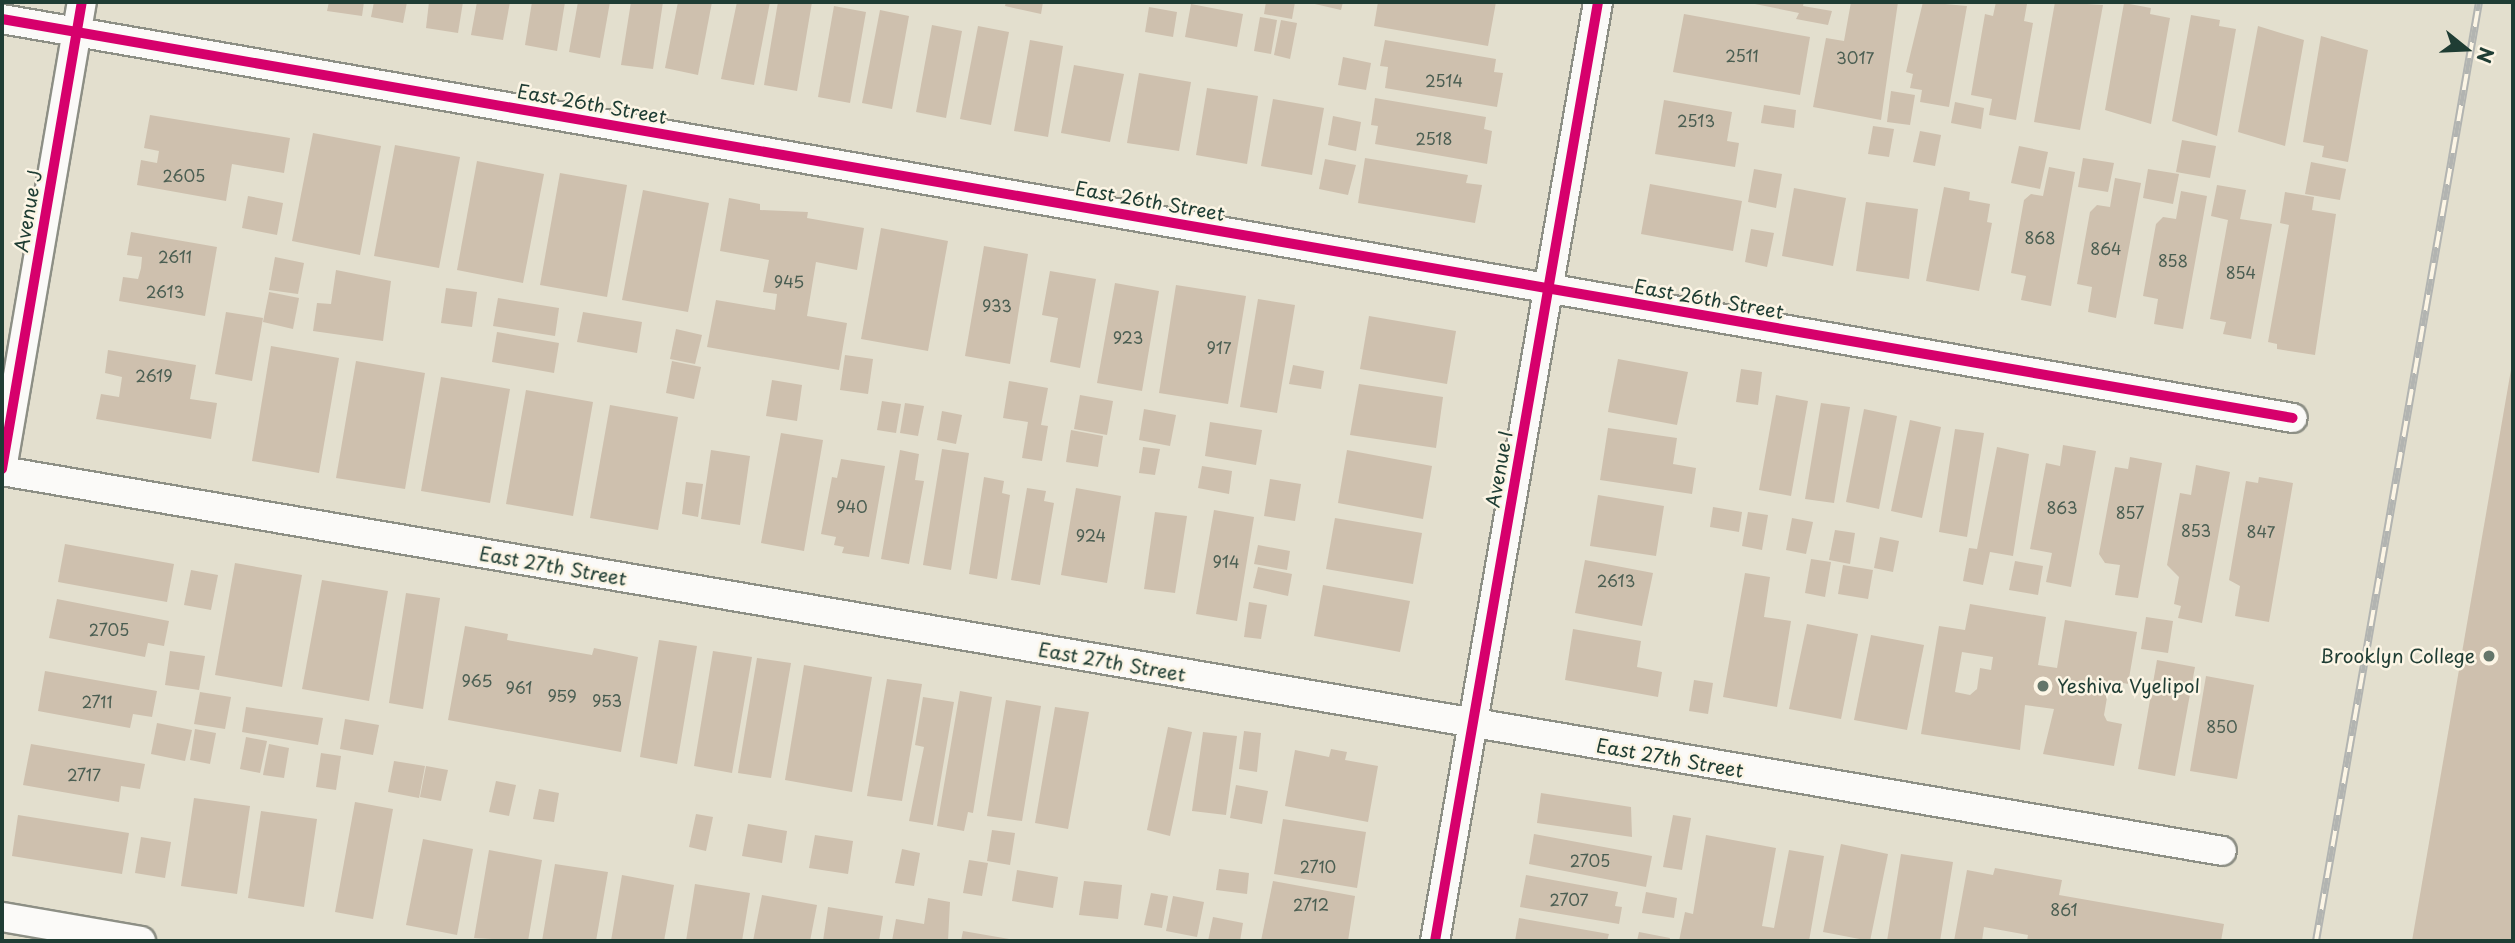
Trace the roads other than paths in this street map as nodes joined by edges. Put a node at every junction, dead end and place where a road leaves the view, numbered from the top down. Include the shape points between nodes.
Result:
1 (82, 2) edge
2 (1598, 2) edge
3 (2, 19) edge
4 (77, 32) junction
5 (1548, 289) junction
6 (2292, 418) dead end
7 (2, 470) edge
8 (1473, 724) junction
9 (2222, 851) dead end
10 (2, 917) edge
11 (141, 941) edge
12 (1435, 941) edge

1 - 4 street, Avenue J
2 - 5 street, Avenue I
3 - 4 street, East 26th Street
4 - 5 street, East 26th Street
4 - 7 street, Avenue J
5 - 6 street, East 26th Street
5 - 8 street, Avenue I
7 - 8 street, East 27th Street
8 - 9 street, East 27th Street
8 - 12 street, Avenue I
10 - 11 street

